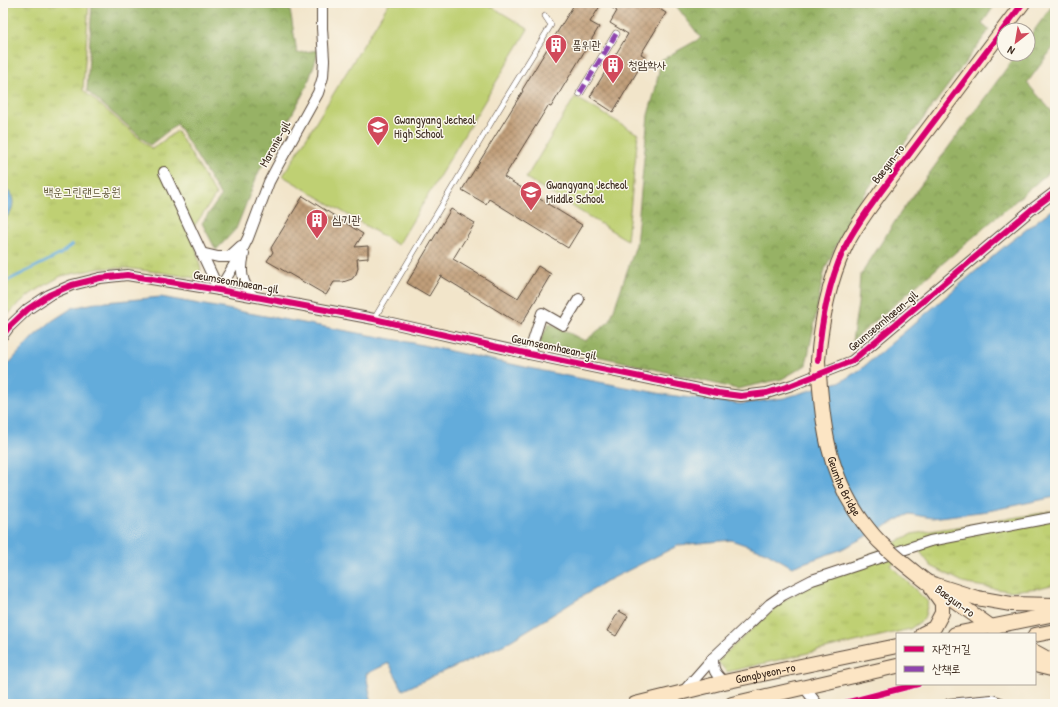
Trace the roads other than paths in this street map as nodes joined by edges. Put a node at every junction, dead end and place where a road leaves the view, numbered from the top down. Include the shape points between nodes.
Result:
1 (322, 3) edge
2 (1023, 3) edge
3 (545, 16) dead end
4 (616, 34) dead end
5 (580, 93) dead end
6 (164, 172) dead end
7 (1055, 192) edge
8 (248, 238) junction
9 (202, 253) junction
10 (219, 290) junction
11 (253, 296) junction
12 (579, 299) dead end
13 (374, 319) junction
14 (3, 335) edge
15 (529, 354) junction
16 (818, 361) joint
17 (1055, 517) edge
18 (927, 582) junction
19 (1055, 605) edge
20 (1055, 614) edge
21 (990, 626) junction
22 (1055, 631) edge
23 (924, 633) edge
24 (959, 633) edge
25 (1000, 633) edge
26 (1036, 635) edge
27 (896, 643) edge
28 (896, 646) edge
29 (869, 652) junction
30 (1036, 653) edge
31 (713, 658) junction
32 (1055, 663) edge
33 (1036, 665) edge
34 (896, 667) edge
35 (1055, 670) edge
36 (724, 682) junction
37 (804, 688) junction
38 (683, 692) junction
39 (635, 704) edge
40 (732, 704) edge
41 (817, 704) edge
42 (949, 704) edge
43 (1003, 704) edge

1 - 8 street, Maronie-gil via 324,60 323,77 318,93 269,182
2 - 16 main road, Baegun-ro via 880,193 845,246 827,299
3 - 13 lane via 551,25
4 - 5 street
6 - 9 street
7 - 15 street, Geumseomhaean-gil via 852,360 792,386 767,393 741,396
8 - 9 street via 229,257
8 - 10 street, Maronie-gil
8 - 11 street via 241,266 246,287
9 - 10 street
10 - 11 street, Geumseomhaean-gil
10 - 14 street, Geumseomhaean-gil via 127,275 100,278 72,285 49,295 28,309
11 - 13 street, Geumseomhaean-gil
12 - 15 street via 564,325 542,314
13 - 15 street, Geumseomhaean-gil
16 - 18 main road, Geumho Bridge, bridge via 824,428 834,468 843,490 882,545
17 - 31 street via 930,541 812,580 770,604
18 - 19 main road via 977,598 1012,604
18 - 21 main road, Baegun-ro
18 - 23 main road via 942,603 942,613 934,628
20 - 21 main road
21 - 24 main road
21 - 25 main road, Baegun-ro
22 - 26 main road
27 - 29 main road
28 - 29 main road, Gangbyeon-ro
29 - 36 main road, Gangbyeon-ro
30 - 32 main road
31 - 36 street via 716,675
31 - 38 street
33 - 35 main road
34 - 37 main road, Gangbyeon-ro
36 - 38 main road, Gangbyeon-ro
37 - 40 main road, Gangbyeon-ro
37 - 41 street
38 - 39 main road, Gangbyeon-ro
42 - 43 street via 992,700

